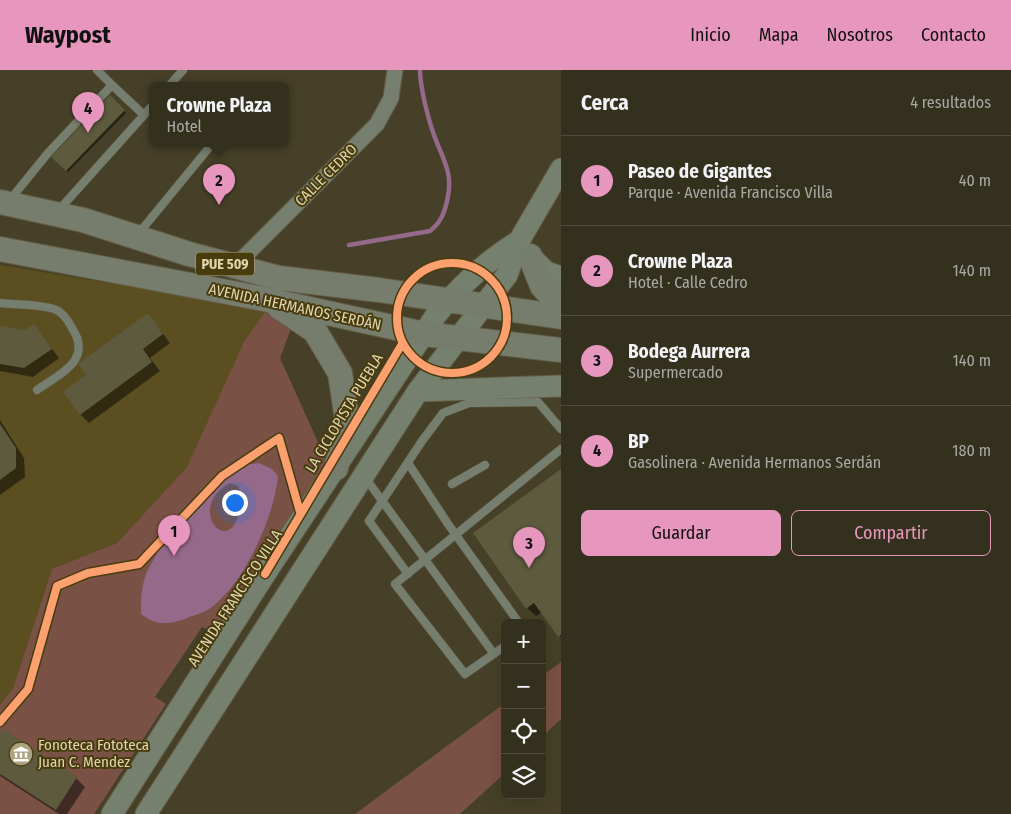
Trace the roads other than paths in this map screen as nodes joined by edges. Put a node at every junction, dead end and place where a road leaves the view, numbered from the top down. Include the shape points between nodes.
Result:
1 (97, 70) edge
2 (183, 70) edge
3 (395, 70) edge
4 (172, 82) edge
5 (112, 85) junction
6 (149, 110) edge
7 (144, 116) junction
8 (210, 147) edge
9 (561, 169) edge
10 (2, 204) edge
11 (56, 213) junction
12 (136, 237) junction
13 (0, 249) edge
14 (524, 249) junction
15 (234, 267) junction
16 (561, 277) edge
17 (259, 298) junction
18 (448, 300) junction
19 (0, 302) edge
20 (483, 306) junction
21 (561, 307) edge
22 (561, 317) edge
23 (424, 334) junction
24 (459, 338) junction
25 (561, 350) edge
26 (561, 386) edge
27 (37, 390) dead end
28 (418, 391) junction
29 (561, 429) edge
30 (561, 449) edge
31 (408, 463) junction
32 (485, 465) dead end
33 (336, 468) junction
34 (363, 475) junction
35 (452, 484) dead end
36 (382, 500) junction
37 (455, 534) junction
38 (425, 558) junction
39 (408, 574) junction
40 (516, 619) edge
41 (501, 649) edge
42 (494, 654) junction
43 (112, 814) edge
44 (146, 814) edge

1 - 5 lane
2 - 4 lane
3 - 15 street, CALLE CEDRO via 391,98 377,124
5 - 7 lane
5 - 10 lane
6 - 7 lane
7 - 11 lane
8 - 12 lane
9 - 14 main road
10 - 11 main road, AVENIDA HERMANOS SERDÁN / PUE 509
11 - 12 main road, AVENIDA HERMANOS SERDÁN / PUE 509
12 - 15 main road, AVENIDA HERMANOS SERDÁN / PUE 509
13 - 17 main road, AVENIDA HERMANOS SERDÁN / PUE 509
14 - 16 main road via 546,272
14 - 18 main road, AVENIDA FRANCISCO VILLA via 485,265
14 - 20 main road
14 - 21 main road via 542,286
15 - 18 main road, AVENIDA HERMANOS SERDÁN / PUE 509 via 279,278
17 - 23 main road, AVENIDA HERMANOS SERDÁN / PUE 509
17 - 33 main road via 276,305 315,331 340,372 347,420
18 - 20 main road, AVENIDA HERMANOS SERDÁN
18 - 23 main road, AVENIDA FRANCISCO VILLA
19 - 27 lane via 55,309 65,316 80,340 78,356 66,370
20 - 22 main road, AVENIDA HERMANOS SERDÁN
20 - 24 main road
23 - 24 main road, AVENIDA HERMANOS SERDÁN
23 - 33 main road, AVENIDA FRANCISCO VILLA
24 - 25 main road, AVENIDA HERMANOS SERDÁN
24 - 28 main road
26 - 28 main road
28 - 34 main road
29 - 31 lane via 538,402 469,404 443,413
30 - 37 lane
31 - 36 lane
31 - 37 lane
32 - 35 lane
33 - 43 main road, AVENIDA FRANCISCO VILLA
34 - 36 lane
34 - 44 main road
36 - 38 lane
36 - 39 lane via 369,521
37 - 38 lane
37 - 40 lane
38 - 39 lane
38 - 42 lane
39 - 42 lane via 396,584 465,674
41 - 42 lane

